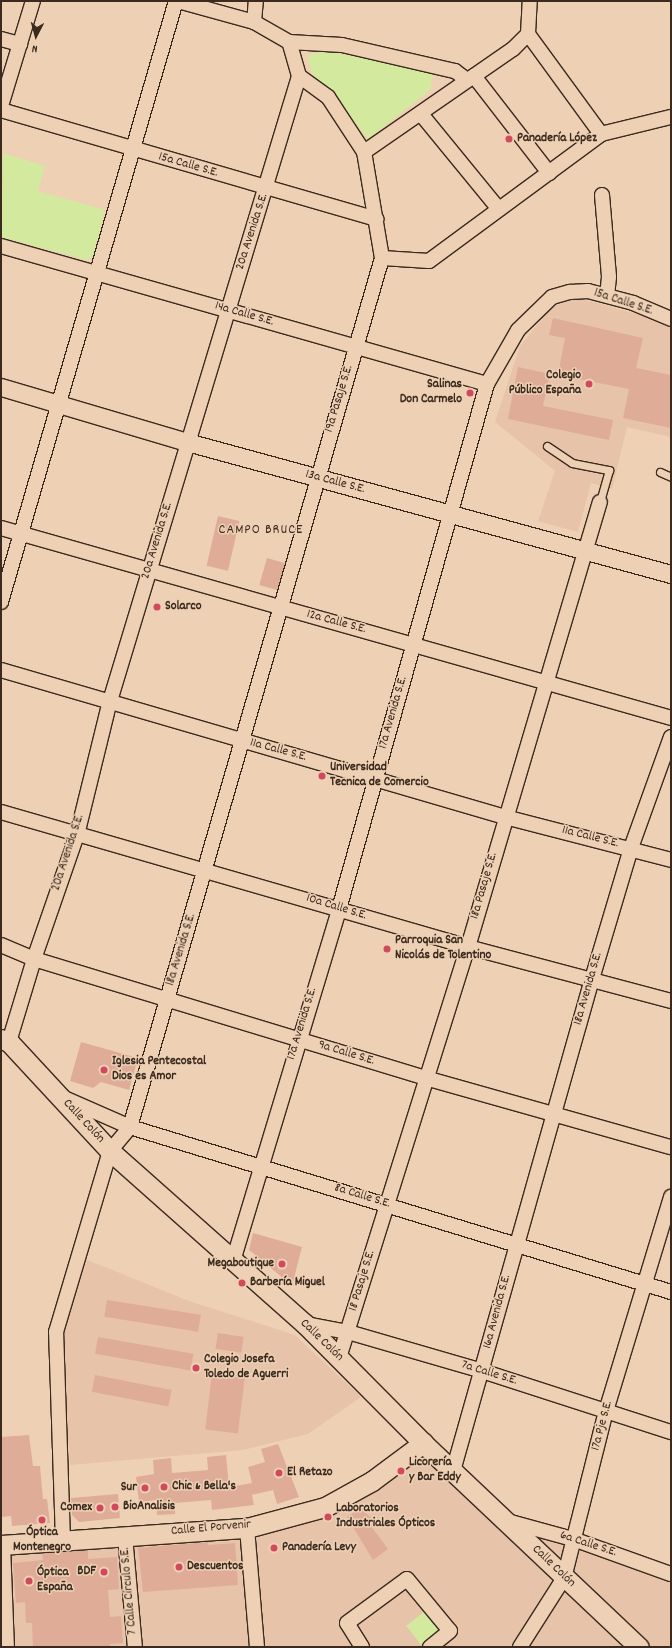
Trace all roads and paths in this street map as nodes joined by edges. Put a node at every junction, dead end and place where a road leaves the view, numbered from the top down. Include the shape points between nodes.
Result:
1 (33, 1) edge
2 (177, 1) edge
3 (256, 1) edge
4 (530, 1) edge
5 (254, 22) junction
6 (528, 34) junction
7 (1, 38) edge
8 (289, 42) junction
9 (20, 44) junction
10 (299, 76) junction
11 (470, 78) junction
12 (1, 106) edge
13 (1, 110) edge
14 (421, 114) junction
15 (671, 117) edge
16 (601, 134) junction
17 (132, 149) junction
18 (364, 152) junction
19 (549, 173) junction
20 (267, 188) junction
21 (602, 195) dead end
22 (498, 208) junction
23 (376, 219) junction
24 (1, 246) edge
25 (382, 258) junction
26 (96, 273) junction
27 (607, 295) junction
28 (552, 297) joint
29 (227, 310) junction
30 (671, 319) edge
31 (356, 347) junction
32 (487, 384) junction
33 (1, 387) edge
34 (58, 404) junction
35 (187, 442) junction
36 (547, 446) dead end
37 (660, 472) dead end
38 (671, 477) edge
39 (317, 478) junction
40 (600, 502) joint
41 (452, 514) junction
42 (1, 528) edge
43 (21, 534) junction
44 (586, 551) junction
45 (149, 570) junction
46 (671, 574) edge
47 (1, 602) edge
48 (279, 608) junction
49 (414, 645) junction
50 (1, 670) edge
51 (546, 682) junction
52 (110, 701) junction
53 (671, 718) edge
54 (671, 736) edge
55 (241, 741) junction
56 (375, 778) junction
57 (1, 812) edge
58 (505, 817) junction
59 (77, 835) junction
60 (631, 848) junction
61 (671, 860) edge
62 (206, 869) junction
63 (339, 909) junction
64 (1, 945) edge
65 (468, 947) junction
66 (34, 959) junction
67 (592, 978) junction
68 (167, 999) junction
69 (671, 1002) edge
70 (5, 1040) edge
71 (298, 1040) junction
72 (425, 1078) junction
73 (57, 1095) junction
74 (554, 1113) junction
75 (130, 1127) junction
76 (671, 1147) edge
77 (110, 1151) junction
78 (261, 1166) junction
79 (671, 1197) edge
80 (387, 1205) junction
81 (517, 1245) junction
82 (233, 1261) junction
83 (643, 1283) junction
84 (671, 1292) edge
85 (305, 1324) junction
86 (348, 1332) junction
87 (339, 1358) junction
88 (482, 1371) junction
89 (606, 1411) junction
90 (671, 1432) edge
91 (423, 1442) junction
92 (453, 1471) junction
93 (505, 1520) junction
94 (246, 1528) junction
95 (125, 1536) junction
96 (573, 1539) junction
97 (63, 1541) junction
98 (2, 1545) edge
99 (671, 1574) edge
100 (564, 1578) junction
101 (7, 1647) edge
102 (135, 1647) edge
103 (257, 1647) edge
104 (362, 1647) edge
105 (430, 1647) edge
106 (520, 1647) edge
107 (639, 1647) edge

1 - 9 street
2 - 5 street
2 - 17 street
3 - 5 street
4 - 6 street
5 - 8 street
6 - 11 street via 513,49
6 - 16 street
7 - 9 street
8 - 10 street
8 - 11 street via 342,45 455,70
9 - 12 street
10 - 18 street, 19a Pasaje S.E. via 328,96
10 - 20 street, 20a Avenida S.E.
11 - 14 street
11 - 19 street
13 - 17 street, 15a Calle S.E.
14 - 18 street
14 - 22 street
15 - 16 street
16 - 19 street
17 - 20 street, 15a Calle S.E.
17 - 26 street
18 - 23 street, 19a Pasaje S.E.
19 - 22 street
20 - 23 street, 15a Calle S.E.
20 - 29 street, 20a Avenida S.E.
21 - 27 street via 609,277
22 - 25 street via 429,261
23 - 25 street, 19a Pasaje S.E.
24 - 26 street, 14a Calle S.E.
25 - 31 street, 19a Pasaje S.E.
26 - 29 street, 14a Calle S.E.
26 - 34 street
27 - 28 street, 15a Calle S.E. via 570,292
27 - 30 street, 15a Calle S.E.
28 - 32 street, 17a Avenida S.E. via 518,330
29 - 31 street, 14a Calle S.E.
29 - 35 street, 20a Avenida S.E.
31 - 32 street, 14a Calle S.E.
31 - 39 street, 19a Pasaje S.E.
32 - 41 street, 17a Avenida S.E.
33 - 34 street, 13a Calle S.E.
34 - 35 street, 13a Calle S.E.
34 - 43 street
35 - 39 street, 13a Calle S.E.
35 - 45 street, 20a Avenida S.E.
36 - 40 lane via 572,463 609,470
37 - 38 lane
39 - 41 street, 13a Calle S.E.
39 - 48 street, 19a Pasaje S.E.
40 - 44 street
41 - 44 street, 13a Calle S.E.
41 - 49 street, 17a Avenida S.E.
42 - 43 street, 12a Calle S.E.
43 - 45 street, 12a Calle S.E.
43 - 47 street
44 - 46 street, 13a Calle S.E.
44 - 51 street
45 - 48 street, 12a Calle S.E.
45 - 52 street, 20a Avenida S.E.
48 - 49 street, 12a Calle S.E.
48 - 55 street, 19a Pasaje S.E.
49 - 51 street, 12a Calle S.E.
49 - 56 street, 17a Avenida S.E.
50 - 52 street, 11a Calle S.E.
51 - 53 street, 12a Calle S.E.
51 - 58 street, 18a Pasaje S.E.
52 - 55 street, 11a Calle S.E.
52 - 59 street, 20a Avenida S.E.
54 - 60 street, 18a Avenida S.E.
55 - 56 street, 11a Calle S.E.
55 - 62 street, 18a Avenida S.E.
56 - 58 street, 11a Calle S.E.
56 - 63 street, 17a Avenida S.E.
57 - 59 street, 10a Calle S.E.
58 - 60 street, 11a Calle S.E.
58 - 65 street, 18a Pasaje S.E.
59 - 62 street, 10a Calle S.E.
59 - 66 street, 20a Avenida S.E.
60 - 61 street, 11a Calle S.E.
60 - 67 street, 18a Avenida S.E.
62 - 63 street, 10a Calle S.E.
62 - 68 street, 18a Avenida S.E.
63 - 65 street, 10a Calle S.E.
63 - 71 street, 17a Avenida S.E.
64 - 66 street, 9a Calle S.E.
65 - 67 street, 10a Calle S.E.
65 - 72 street, 18a Pasaje S.E.
66 - 68 street, 9a Calle S.E.
66 - 70 street, 20a Avenida S.E.
67 - 69 street, 10a Calle S.E.
67 - 74 street, 18a Avenida S.E.
68 - 71 street, 9a Calle S.E.
68 - 75 street, 18a Avenida S.E.
70 - 73 main road, Calle Colón
71 - 72 street, 9a Calle S.E.
71 - 78 street, 17a Avenida S.E.
72 - 74 street, 9a Calle S.E.
72 - 80 street, 18a Pasaje S.E.
73 - 75 street, 8a Calle S.E.
73 - 77 main road, Calle Colón
74 - 76 street, 9a Calle S.E.
74 - 81 street, 18a Avenida S.E.
75 - 77 street, 18a Avenida S.E.
75 - 78 street, 8a Calle S.E.
77 - 82 main road, Calle Colón
77 - 97 street via 56,1332
78 - 80 street, 8a Calle S.E.
78 - 82 street, 17a Avenida S.E.
79 - 83 street, 17a Pje S.E.
80 - 81 street, 8a Calle S.E.
80 - 86 street, 18 Pasaje S.E.
81 - 83 street, 8a Calle S.E.
81 - 88 street, 16a Avenida S.E.
82 - 85 main road, Calle Colón
83 - 84 street, 8a Calle S.E.
83 - 89 street, 17a Pje S.E.
85 - 86 street, 7a Calle S.E.
85 - 87 main road, Calle Colón
86 - 87 street, 18 Pasaje S.E.
86 - 88 street, 7a Calle S.E.
87 - 91 main road, Calle Colón
88 - 89 street, 7a Calle S.E.
88 - 92 street, 16a Avenida S.E.
89 - 90 street, 7a Calle S.E.
89 - 96 street, 17a Pje S.E.
91 - 92 main road, Calle Colón
91 - 94 main road, Calle El Porvenir via 372,1481 325,1507
92 - 93 main road, Calle Colón
93 - 96 street, 6a Calle S.E.
93 - 100 main road, Calle Colón
94 - 95 main road, Calle El Porvenir
94 - 103 street
95 - 97 main road, Calle El Porvenir
95 - 102 street, 7 Calle Círculo S.E.
96 - 99 street, 6a Calle S.E.
96 - 100 street, 17a Pje S.E.
97 - 98 main road, Calle El Porvenir
98 - 101 street
100 - 106 street, 17a Pje S.E.
100 - 107 main road, Calle Colón
104 - 105 street via 347,1623 407,1578 450,1631

